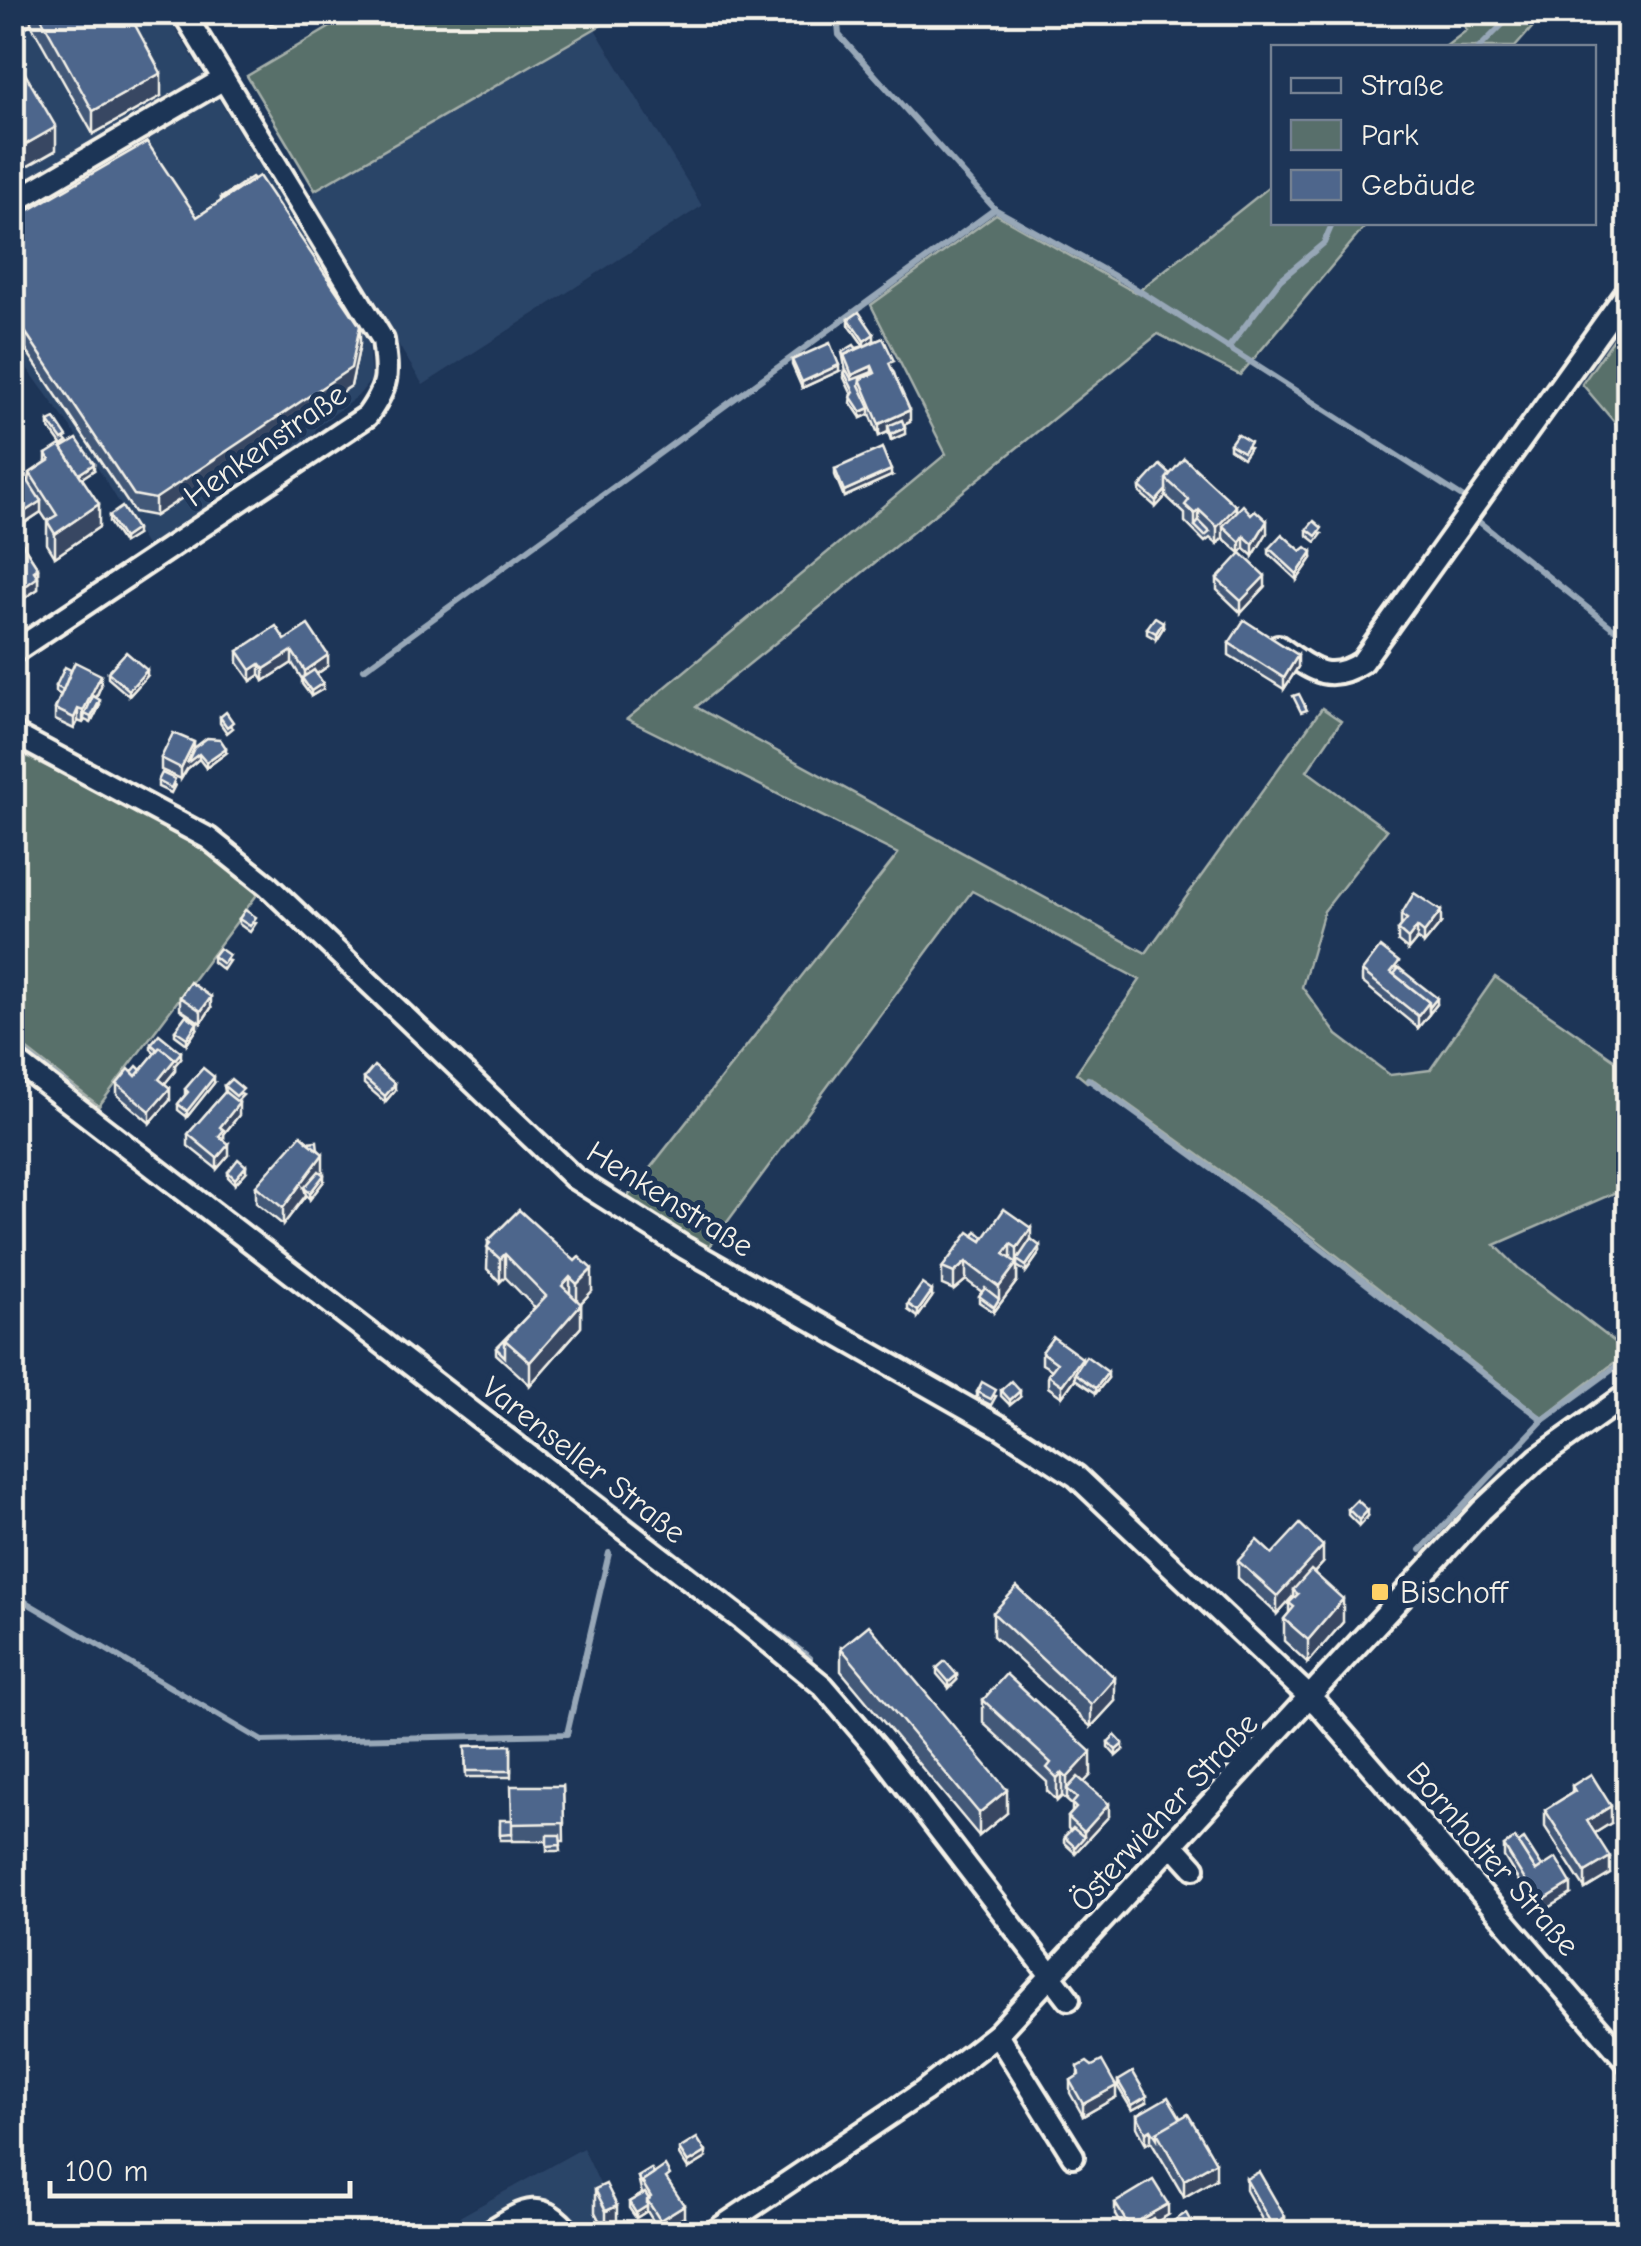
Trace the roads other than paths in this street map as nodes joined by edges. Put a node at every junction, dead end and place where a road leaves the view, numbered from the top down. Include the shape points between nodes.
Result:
1 (182, 12) edge
2 (222, 80) junction
3 (12, 203) edge
4 (1628, 291) edge
5 (1263, 636) edge
6 (12, 653) edge
7 (12, 733) edge
8 (12, 1058) edge
9 (1628, 1394) edge
10 (1310, 1697) junction
11 (1174, 1846) junction
12 (1194, 1868) dead end
13 (1051, 1978) junction
14 (1069, 2000) dead end
15 (997, 2034) junction
16 (1628, 2063) edge
17 (1072, 2156) dead end
18 (486, 2234) edge
19 (570, 2234) edge
20 (711, 2234) edge

1 - 2 street, Henkenstraße
2 - 3 street
2 - 6 street, Henkenstraße via 383,340 388,378 367,416
4 - 5 street via 1362,662 1344,674 1318,673
7 - 10 street, Henkenstraße via 223,850 574,1178 1076,1476
8 - 13 street, Varenseller Straße via 823,1686
9 - 10 street, Österwieher Straße via 1482,1510
10 - 11 street, Österwieher Straße
10 - 16 street, Bornholter Straße
11 - 12 street
11 - 13 street, Österwieher Straße
13 - 14 street, Varenseller Straße
13 - 15 street, Österwieher Straße
15 - 17 street
15 - 20 street, Österwieher Straße
18 - 19 street via 534,2209 548,2212

